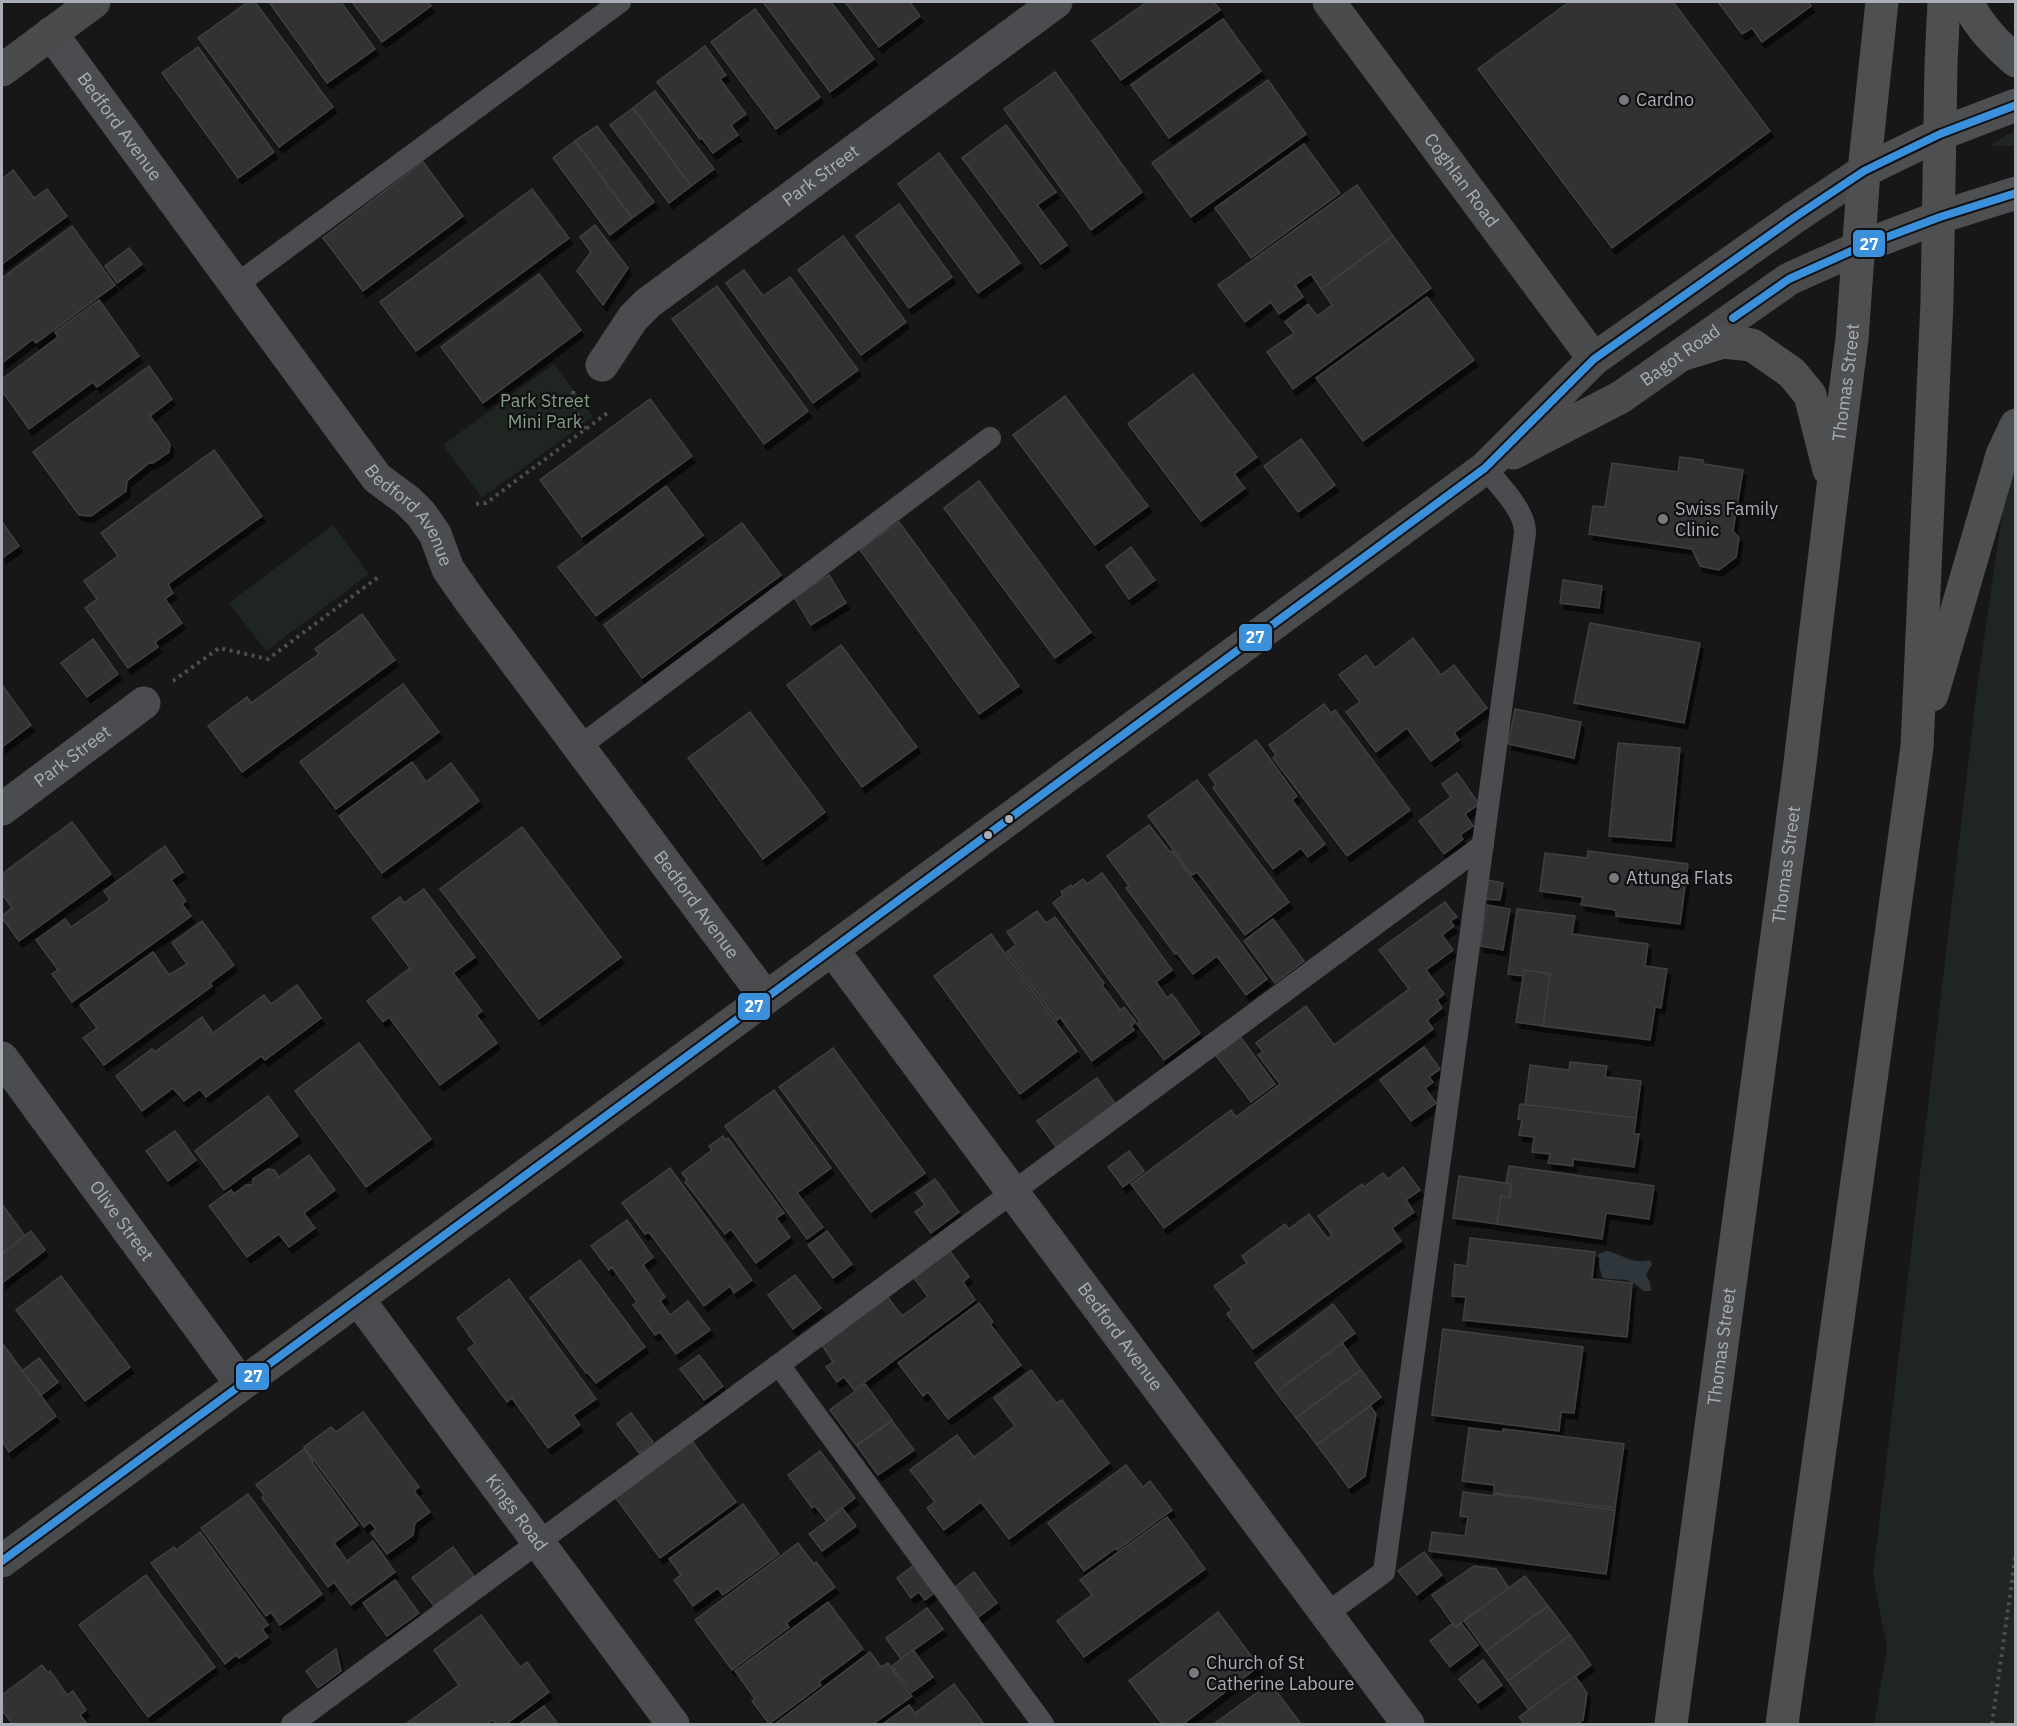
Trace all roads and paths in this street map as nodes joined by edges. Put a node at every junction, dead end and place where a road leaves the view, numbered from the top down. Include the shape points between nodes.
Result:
1 (94, 2) edge
2 (620, 2) edge
3 (1056, 2) edge
4 (1329, 2) edge
5 (1882, 2) edge
6 (1944, 2) edge
7 (1967, 2) edge
8 (51, 33) junction
9 (2016, 61) edge
10 (2, 70) edge
11 (2016, 105) edge
12 (1940, 134) junction
13 (1864, 171) junction
14 (2016, 193) edge
15 (1940, 217) junction
16 (1858, 248) junction
17 (236, 285) junction
18 (1681, 355) junction
19 (1594, 359) junction
20 (602, 365) dead end
21 (610, 411) dead end
22 (2016, 425) edge
23 (990, 438) dead end
24 (1485, 468) junction
25 (1833, 486) junction
26 (476, 504) dead end
27 (381, 575) dead end
28 (144, 703) joint
29 (579, 747) junction
30 (1917, 747) junction
31 (2, 809) edge
32 (1483, 845) junction
33 (832, 949) junction
34 (766, 998) junction
35 (2, 1058) edge
36 (1013, 1192) junction
37 (358, 1299) junction
38 (778, 1365) junction
39 (241, 1384) junction
40 (538, 1543) junction
41 (2016, 1552) edge
42 (2, 1561) edge
43 (1326, 1614) junction
44 (303, 1721) edge
45 (673, 1725) edge
46 (1044, 1725) edge
47 (1408, 1725) edge
48 (1671, 1725) edge
49 (1782, 1725) edge
50 (1992, 1725) edge

1 - 8 main road
2 - 17 lane
3 - 20 street, Park Street via 648,303 633,318
4 - 19 main road, Coghlan Road
5 - 13 main road, Thomas Street
6 - 12 main road
7 - 9 main road via 1976,21
8 - 10 main road
8 - 17 street, Bedford Avenue
11 - 12 main road
12 - 13 main road
12 - 15 main road
13 - 16 main road, Thomas Street
13 - 19 main road, Bagot Road
14 - 15 main road, Bagot Road
15 - 16 main road, Bagot Road
15 - 30 main road
16 - 18 main road, Bagot Road via 1789,279
16 - 25 main road, Thomas Street via 1852,339
17 - 29 street, Bedford Avenue via 377,478 421,514 435,534 448,569
18 - 24 main road, Bagot Road via 1621,397
18 - 25 main road via 1723,342 1752,345 1792,373 1810,395
19 - 24 main road, Bagot Road
21 - 26 path via 486,503
22 - 30 main road via 2002,455
23 - 29 lane
24 - 32 lane via 1520,514 1525,528
24 - 33 main road, Bagot Road
25 - 48 main road, Thomas Street via 1799,771
27 - 28 path via 267,658 219,648
28 - 31 street, Park Street
29 - 34 street, Bedford Avenue
30 - 49 main road
32 - 36 lane
32 - 43 lane via 1384,1572
33 - 34 main road, Bagot Road
33 - 36 street, Bedford Avenue
34 - 37 main road, Bagot Road
35 - 39 street, Olive Street
36 - 38 lane
36 - 43 street, Bedford Avenue
37 - 39 main road, Bagot Road
37 - 40 street, Kings Road
38 - 40 lane
38 - 46 lane
39 - 42 main road, Bagot Road
40 - 44 lane
40 - 45 street, Kings Road
41 - 50 path
43 - 47 street, Bedford Avenue

